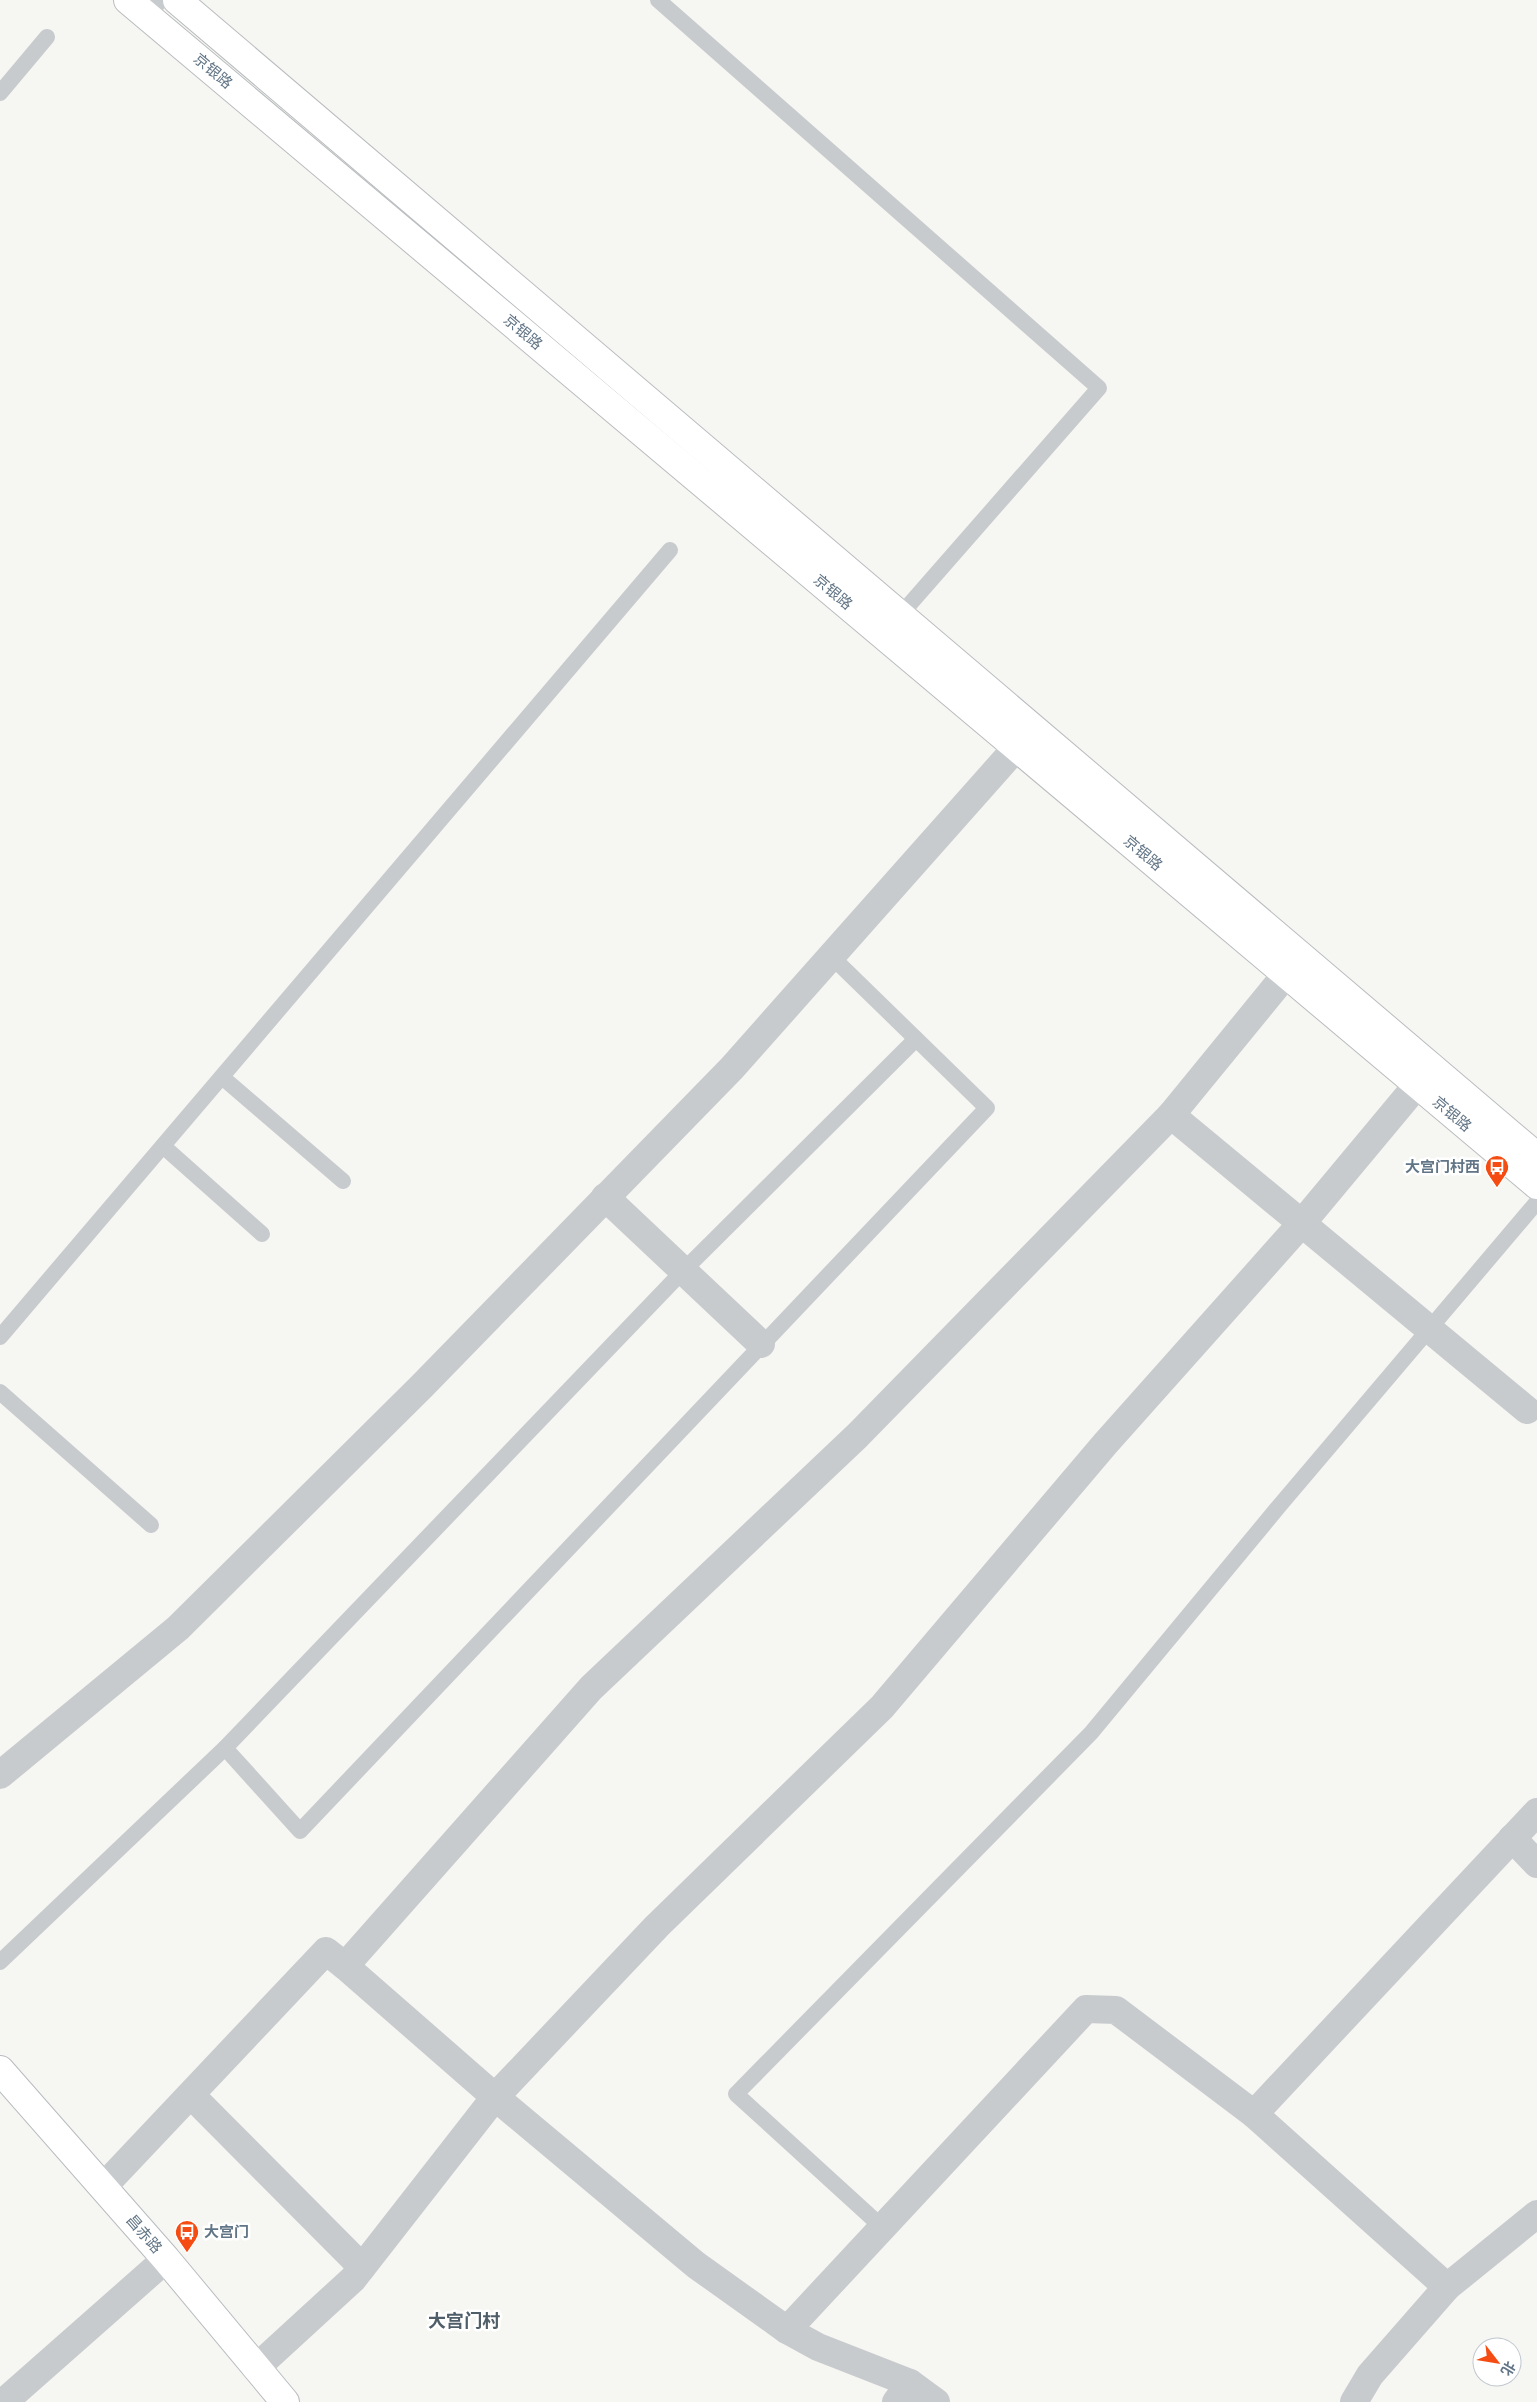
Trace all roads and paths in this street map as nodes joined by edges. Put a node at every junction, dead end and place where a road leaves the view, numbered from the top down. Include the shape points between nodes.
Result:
1 (177, 0) edge
2 (658, 0) edge
3 (145, 5) edge
4 (47, 37) dead end
5 (0, 93) edge
6 (670, 550) dead end
7 (892, 625) junction
8 (1025, 738) junction
9 (831, 956) junction
10 (1293, 965) junction
11 (916, 1039) junction
12 (1425, 1076) junction
13 (222, 1077) junction
14 (1171, 1115) junction
15 (163, 1146) junction
16 (1537, 1157) edge
17 (343, 1181) dead end
18 (1537, 1185) edge
19 (605, 1198) junction
20 (1537, 1202) edge
21 (1302, 1223) junction
22 (262, 1234) dead end
23 (684, 1270) junction
24 (1430, 1329) junction
25 (2, 1331) edge
26 (762, 1344) junction
27 (0, 1392) edge
28 (1527, 1410) dead end
29 (151, 1525) dead end
30 (225, 1748) junction
31 (0, 1775) edge
32 (1537, 1812) edge
33 (1512, 1838) junction
34 (1537, 1864) edge
35 (0, 1962) edge
36 (344, 1966) junction
37 (0, 2070) edge
38 (191, 2094) junction
39 (495, 2097) junction
40 (1254, 2114) junction
41 (103, 2187) junction
42 (1537, 2214) edge
43 (882, 2228) junction
44 (166, 2260) junction
45 (362, 2266) junction
46 (1447, 2286) junction
47 (787, 2330) junction
48 (256, 2368) junction
49 (903, 2392) edge
50 (13, 2395) edge
51 (285, 2402) edge
52 (936, 2402) edge
53 (1354, 2402) edge

1 - 7 main road, 京银路
2 - 7 lane via 1099,388
3 - 7 main road, 京银路
4 - 5 lane
6 - 13 lane
7 - 8 main road, 京银路
8 - 9 street
8 - 10 main road, 京银路
9 - 11 lane
9 - 19 street via 732,1068
10 - 12 main road, 京银路
10 - 14 street
11 - 23 lane
11 - 26 lane via 987,1108
12 - 16 main road, 京银路
12 - 18 main road, 京银路
12 - 21 street
13 - 15 lane
13 - 17 lane
14 - 21 street
14 - 36 street via 858,1436 591,1688
15 - 22 lane
15 - 25 lane
19 - 23 street
19 - 31 street via 422,1386 178,1628
20 - 24 lane
21 - 24 street
21 - 39 street via 1105,1444 882,1707 657,1926
23 - 26 street
23 - 30 lane
24 - 28 street
24 - 43 lane via 1091,1733 736,2094
26 - 30 lane via 300,1830
27 - 29 lane
30 - 35 lane
32 - 33 street
33 - 34 street
33 - 40 street
36 - 38 street via 326,1951
36 - 39 street
37 - 41 main road, 昌赤路
38 - 41 street
38 - 45 street
39 - 45 street
39 - 47 street via 696,2265
40 - 43 street via 1116,2010 1086,2009
40 - 46 street
41 - 44 main road, 昌赤路
42 - 46 street
43 - 47 street
44 - 48 main road, 昌赤路
44 - 50 street
45 - 48 street via 353,2279
46 - 53 street via 1370,2375
47 - 49 street
48 - 51 main road, 昌赤路
49 - 52 street

